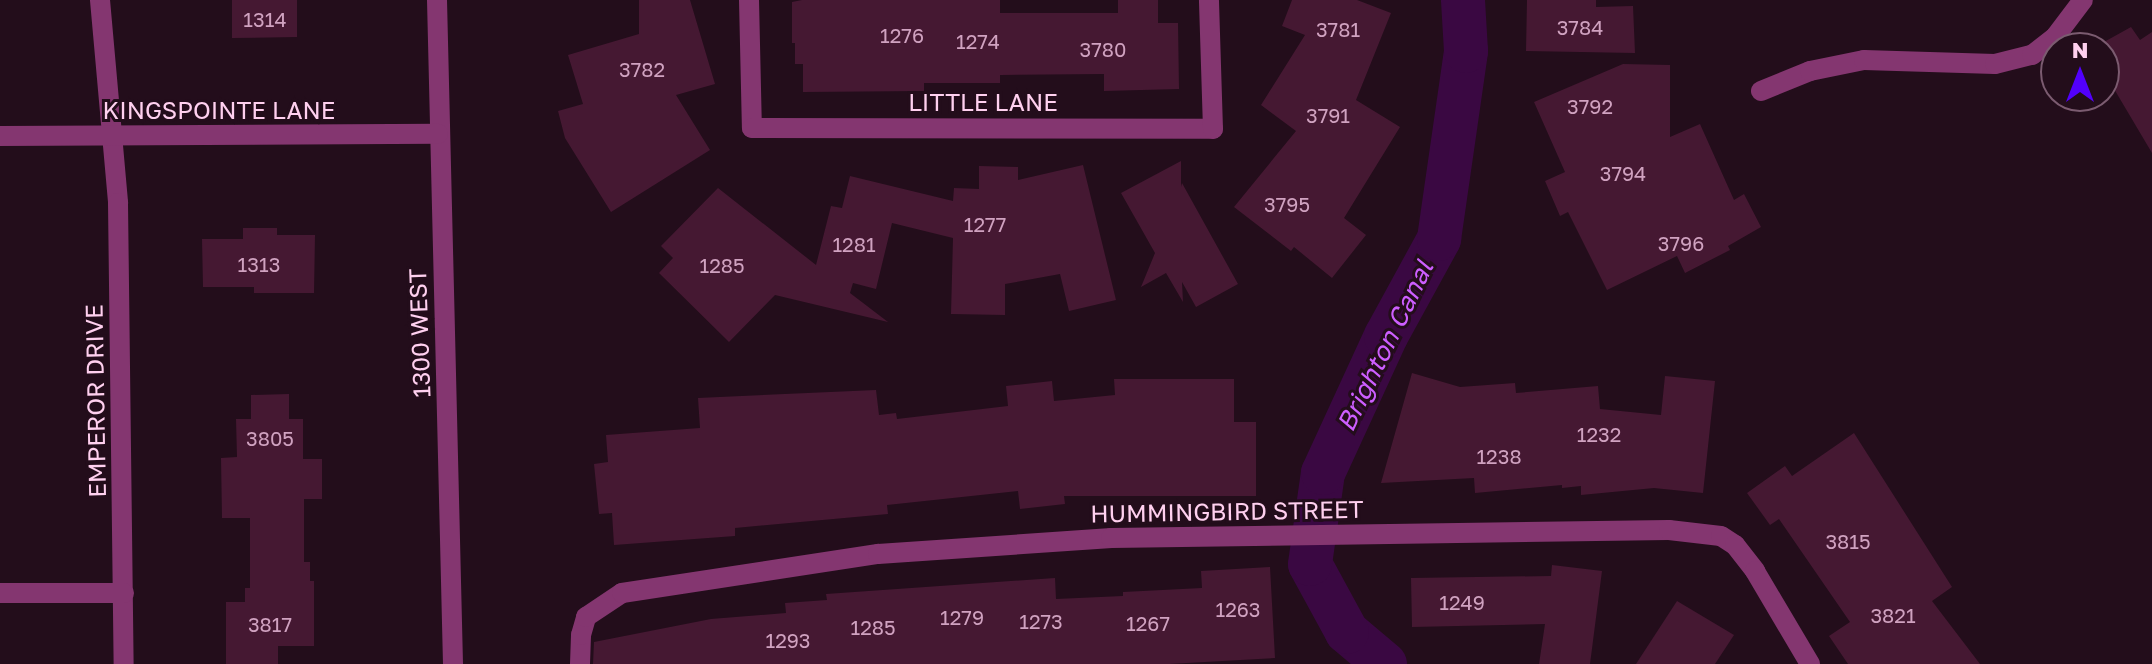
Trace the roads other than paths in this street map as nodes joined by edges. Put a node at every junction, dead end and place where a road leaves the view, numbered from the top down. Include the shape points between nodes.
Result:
1 (100, 0) edge
2 (437, 0) edge
3 (749, 0) edge
4 (1209, 0) edge
5 (2083, 0) edge
6 (1761, 91) dead end
7 (438, 134) junction
8 (0, 136) edge
9 (111, 137) junction
10 (0, 593) edge
11 (124, 593) junction
12 (124, 664) edge
13 (453, 664) edge
14 (580, 664) edge
15 (1810, 664) edge

1 - 9 street, EMPEROR DRIVE
2 - 7 street, 1300 WEST
3 - 4 street, LITTLE LANE via 752,128 1213,129
5 - 6 street via 2055,37 2032,55 1995,64 1864,60 1810,71
7 - 9 street, KINGSPOINTE LANE
7 - 13 street, 1300 WEST
8 - 9 street, KINGSPOINTE LANE
9 - 11 street, EMPEROR DRIVE via 118,203
10 - 11 street
11 - 12 street, EMPEROR DRIVE
14 - 15 street, HUMMINGBIRD STREET via 586,617 622,593 878,554 1111,538 1669,530 1721,536 1735,545

